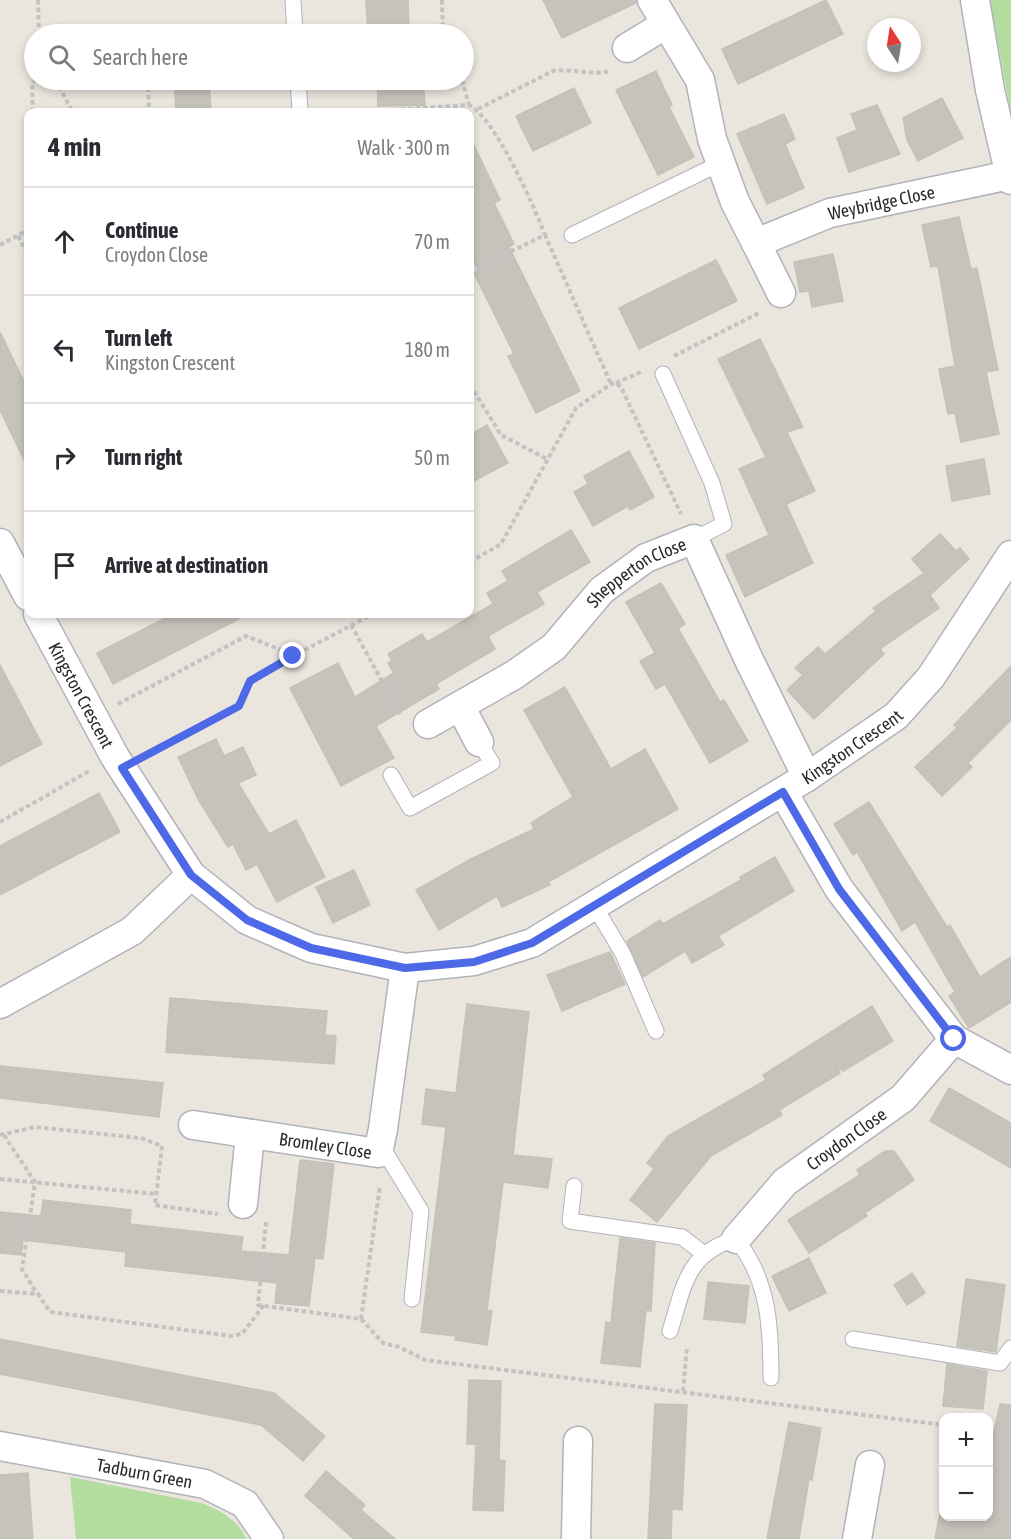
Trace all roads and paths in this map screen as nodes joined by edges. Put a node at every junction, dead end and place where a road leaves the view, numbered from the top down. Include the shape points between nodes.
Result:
1 (38, 0) edge
2 (293, 0) edge
3 (442, 0) edge
4 (975, 0) edge
5 (659, 12) edge
6 (39, 24) edge
7 (295, 24) edge
8 (443, 24) edge
9 (627, 48) joint
10 (32, 90) edge
11 (61, 90) edge
12 (148, 90) edge
13 (299, 90) edge
14 (465, 90) edge
15 (469, 105) junction
16 (33, 108) edge
17 (71, 108) edge
18 (149, 108) edge
19 (300, 108) edge
20 (422, 108) edge
21 (478, 109) junction
22 (720, 163) junction
23 (1010, 177) edge
24 (24, 232) edge
25 (545, 235) junction
26 (572, 235) dead end
27 (18, 236) junction
28 (756, 243) junction
29 (0, 245) edge
30 (24, 247) edge
31 (474, 269) edge
32 (781, 293) joint
33 (665, 367) joint
34 (647, 369) dead end
35 (614, 383) junction
36 (474, 391) edge
37 (547, 459) junction
38 (694, 539) junction
39 (0, 543) edge
40 (1011, 555) edge
41 (474, 560) edge
42 (21, 565) edge
43 (40, 618) edge
44 (365, 618) edge
45 (351, 625) junction
46 (293, 656) junction
47 (460, 706) junction
48 (93, 717) junction
49 (428, 724) joint
50 (479, 742) joint
51 (118, 762) junction
52 (391, 775) dead end
53 (807, 777) junction
54 (783, 792) junction
55 (0, 813) edge
56 (6, 818) junction
57 (0, 822) edge
58 (191, 875) junction
59 (595, 907) junction
60 (405, 968) junction
61 (0, 1004) edge
62 (656, 1032) dead end
63 (954, 1039) junction
64 (1011, 1070) edge
65 (193, 1125) dead end
66 (250, 1134) junction
67 (4, 1136) dead end
68 (379, 1148) junction
69 (0, 1179) edge
70 (35, 1182) junction
71 (574, 1186) dead end
72 (156, 1194) dead end
73 (243, 1204) dead end
74 (736, 1239) junction
75 (704, 1254) junction
76 (0, 1291) edge
77 (38, 1294) junction
78 (412, 1299) dead end
79 (264, 1305) dead end
80 (361, 1319) dead end
81 (670, 1331) dead end
82 (853, 1339) dead end
83 (1011, 1348) edge
84 (771, 1378) dead end
85 (993, 1432) edge
86 (1011, 1434) edge
87 (578, 1441) dead end
88 (0, 1446) edge
89 (870, 1465) dead end
90 (269, 1539) edge
91 (576, 1539) edge
92 (857, 1539) edge

1 - 6 path
2 - 7 lane
3 - 8 path
4 - 23 street
5 - 9 street
5 - 22 street via 700,80
9 - 21 path via 635,61 623,67 605,73 554,71
10 - 16 path
11 - 17 path
12 - 18 path
13 - 19 lane
14 - 15 path
15 - 20 path
15 - 21 path
21 - 25 path via 534,205
22 - 26 lane
22 - 28 street
23 - 28 street, Weybridge Close via 830,213
24 - 27 path
25 - 31 path
25 - 35 path via 586,332
27 - 29 path
27 - 30 path
28 - 32 street
32 - 33 path via 780,303
33 - 38 lane via 712,483 724,524
34 - 35 path
35 - 37 path via 576,408
35 - 38 path via 628,402
36 - 37 path via 501,435
37 - 41 path via 501,544
38 - 47 street, Shepperton Close via 646,558 602,590 554,647
38 - 53 street, Shepperton Close
39 - 42 street
40 - 53 street, Kingston Crescent via 932,677 896,716
43 - 48 street, Kingston Crescent
44 - 45 path
45 - 46 path
45 - 49 path via 412,734
46 - 48 path via 246,636
46 - 51 path via 250,681 239,706
47 - 49 street, Shepperton Close
47 - 50 street
48 - 51 street, Kingston Crescent
50 - 52 lane via 492,763 410,808
51 - 56 path
51 - 58 street, Kingston Crescent
53 - 54 street, Kingston Crescent
54 - 59 street, Kingston Crescent
54 - 63 street via 839,889
55 - 56 path
56 - 57 path
58 - 60 street, Kingston Crescent via 247,920 311,948
58 - 61 street via 132,931
59 - 60 street, Kingston Crescent via 532,943 474,962
59 - 62 lane via 623,954
60 - 68 street, Bromley Close
63 - 64 street
63 - 74 street, Croydon Close via 903,1098 785,1182
65 - 66 street, Bromley Close
66 - 68 street, Bromley Close
66 - 73 street
67 - 70 path
68 - 78 lane via 421,1211
68 - 80 path via 382,1167
69 - 70 path
70 - 72 path
70 - 77 path via 22,1269
71 - 75 lane via 570,1221 682,1237
74 - 75 lane
74 - 84 lane via 756,1271 766,1299
75 - 81 lane via 688,1276
76 - 77 path
77 - 79 path via 50,1312 231,1336 242,1334
82 - 83 lane via 1000,1363
85 - 86 path
87 - 91 street
88 - 90 street, Tadburn Green via 205,1484 245,1504
89 - 92 street

